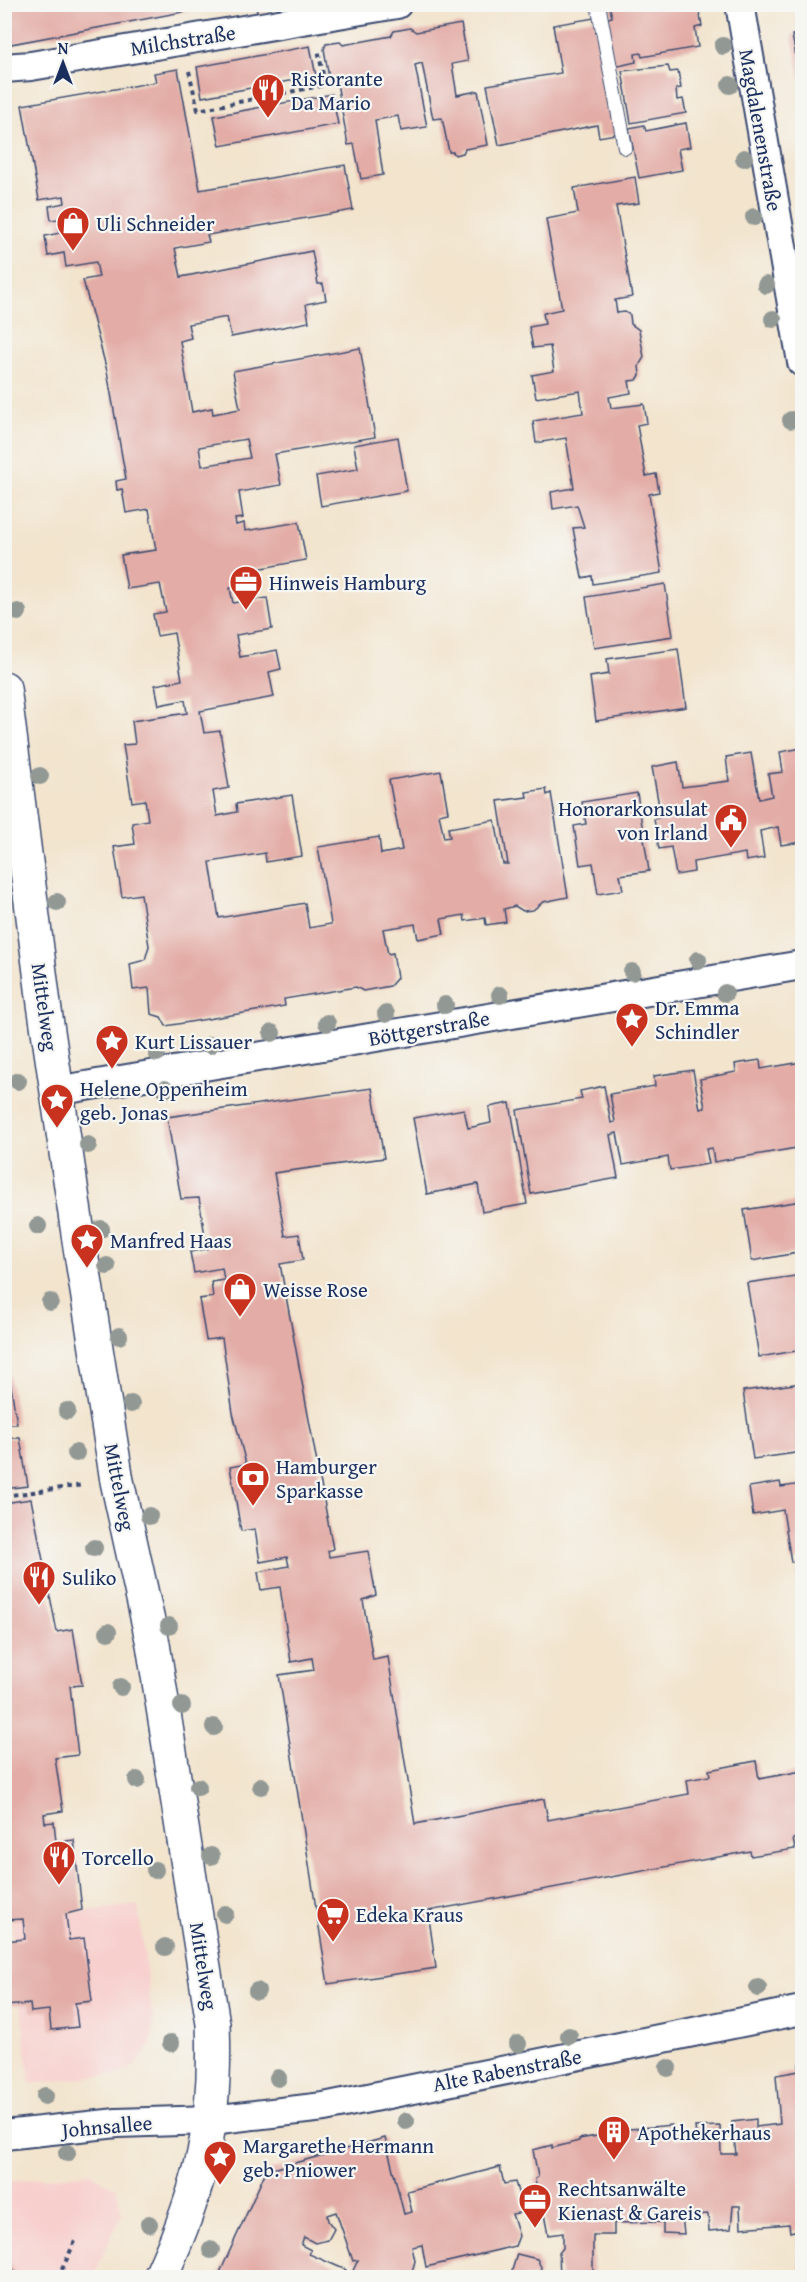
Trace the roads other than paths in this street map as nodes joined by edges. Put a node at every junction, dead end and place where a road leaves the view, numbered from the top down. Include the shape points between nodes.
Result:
1 (397, 4) edge
2 (598, 4) edge
3 (740, 4) edge
4 (4, 68) edge
5 (625, 147) dead end
6 (802, 362) edge
7 (4, 688) edge
8 (802, 965) edge
9 (57, 1092) junction
10 (802, 2010) edge
11 (211, 2120) junction
12 (4, 2135) edge
13 (160, 2277) edge

1 - 4 street, Milchstraße
2 - 5 lane
3 - 6 street, Magdalenenstraße
7 - 9 street, Mittelweg
8 - 9 street, Böttgerstraße
9 - 11 street, Mittelweg via 117,1481 153,1644 213,2024 215,2073
10 - 11 street, Alte Rabenstraße via 324,2107
11 - 12 street, Johnsallee via 117,2123
11 - 13 street, Mittelweg via 190,2209

